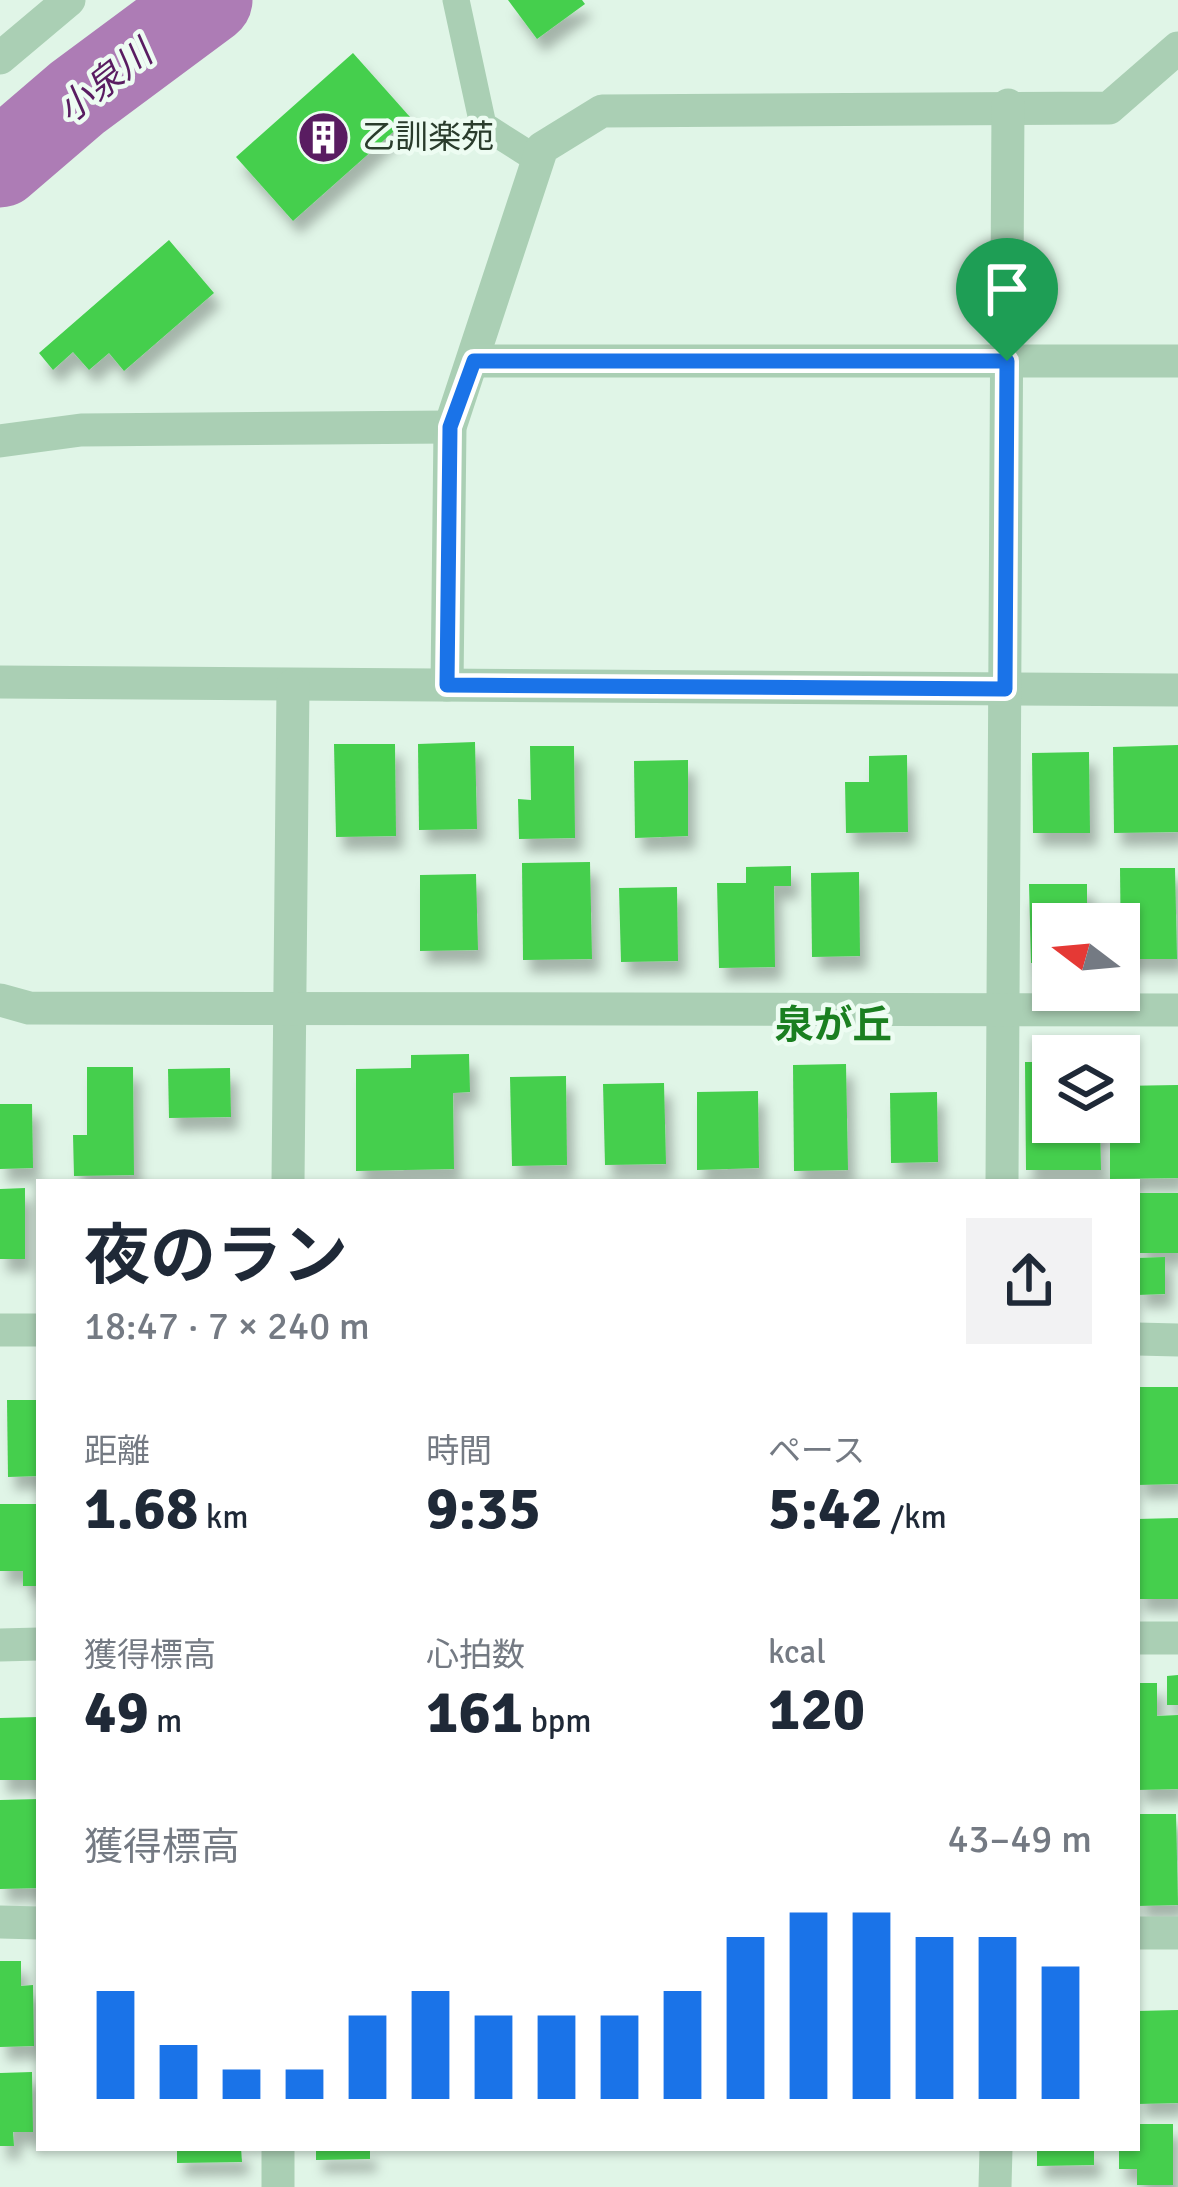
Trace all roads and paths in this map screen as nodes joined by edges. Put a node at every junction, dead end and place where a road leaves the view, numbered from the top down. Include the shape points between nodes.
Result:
1 (69, 0) edge
2 (456, 0) edge
3 (1178, 48) edge
4 (0, 58) edge
5 (1008, 105) junction
6 (538, 160) junction
7 (474, 361) junction
8 (1007, 361) junction
9 (1178, 361) edge
10 (450, 427) junction
11 (0, 441) edge
12 (0, 682) edge
13 (293, 685) junction
14 (447, 685) junction
15 (1005, 689) junction
16 (1178, 690) edge
17 (0, 1000) edge
18 (290, 1008) junction
19 (1003, 1010) junction
20 (1178, 1010) edge
21 (288, 1179) edge
22 (1001, 1179) edge
23 (0, 1330) edge
24 (36, 1330) edge
25 (1140, 1340) edge
26 (1178, 1340) edge
27 (1140, 1638) edge
28 (1178, 1638) edge
29 (36, 1644) edge
30 (0, 1645) edge
31 (0, 1922) edge
32 (36, 1923) edge
33 (1140, 1933) edge
34 (1178, 1933) edge
35 (278, 2151) edge
36 (995, 2151) edge
37 (278, 2187) edge
38 (995, 2187) edge

1 - 4 street
2 - 6 lane via 483,125
3 - 5 street via 1109,108
5 - 6 street via 602,111 542,148
5 - 8 street
6 - 7 street
7 - 8 street
7 - 10 street
8 - 9 street
8 - 15 street
10 - 11 street via 81,430
10 - 14 street
12 - 13 street
13 - 14 street
13 - 18 street
14 - 15 street
15 - 16 street
15 - 19 street
17 - 18 street via 29,1008
18 - 19 street
18 - 21 street
19 - 20 street
19 - 22 street
23 - 24 street
25 - 26 street
27 - 28 street
29 - 30 street
31 - 32 street
33 - 34 street
35 - 37 street
36 - 38 street

